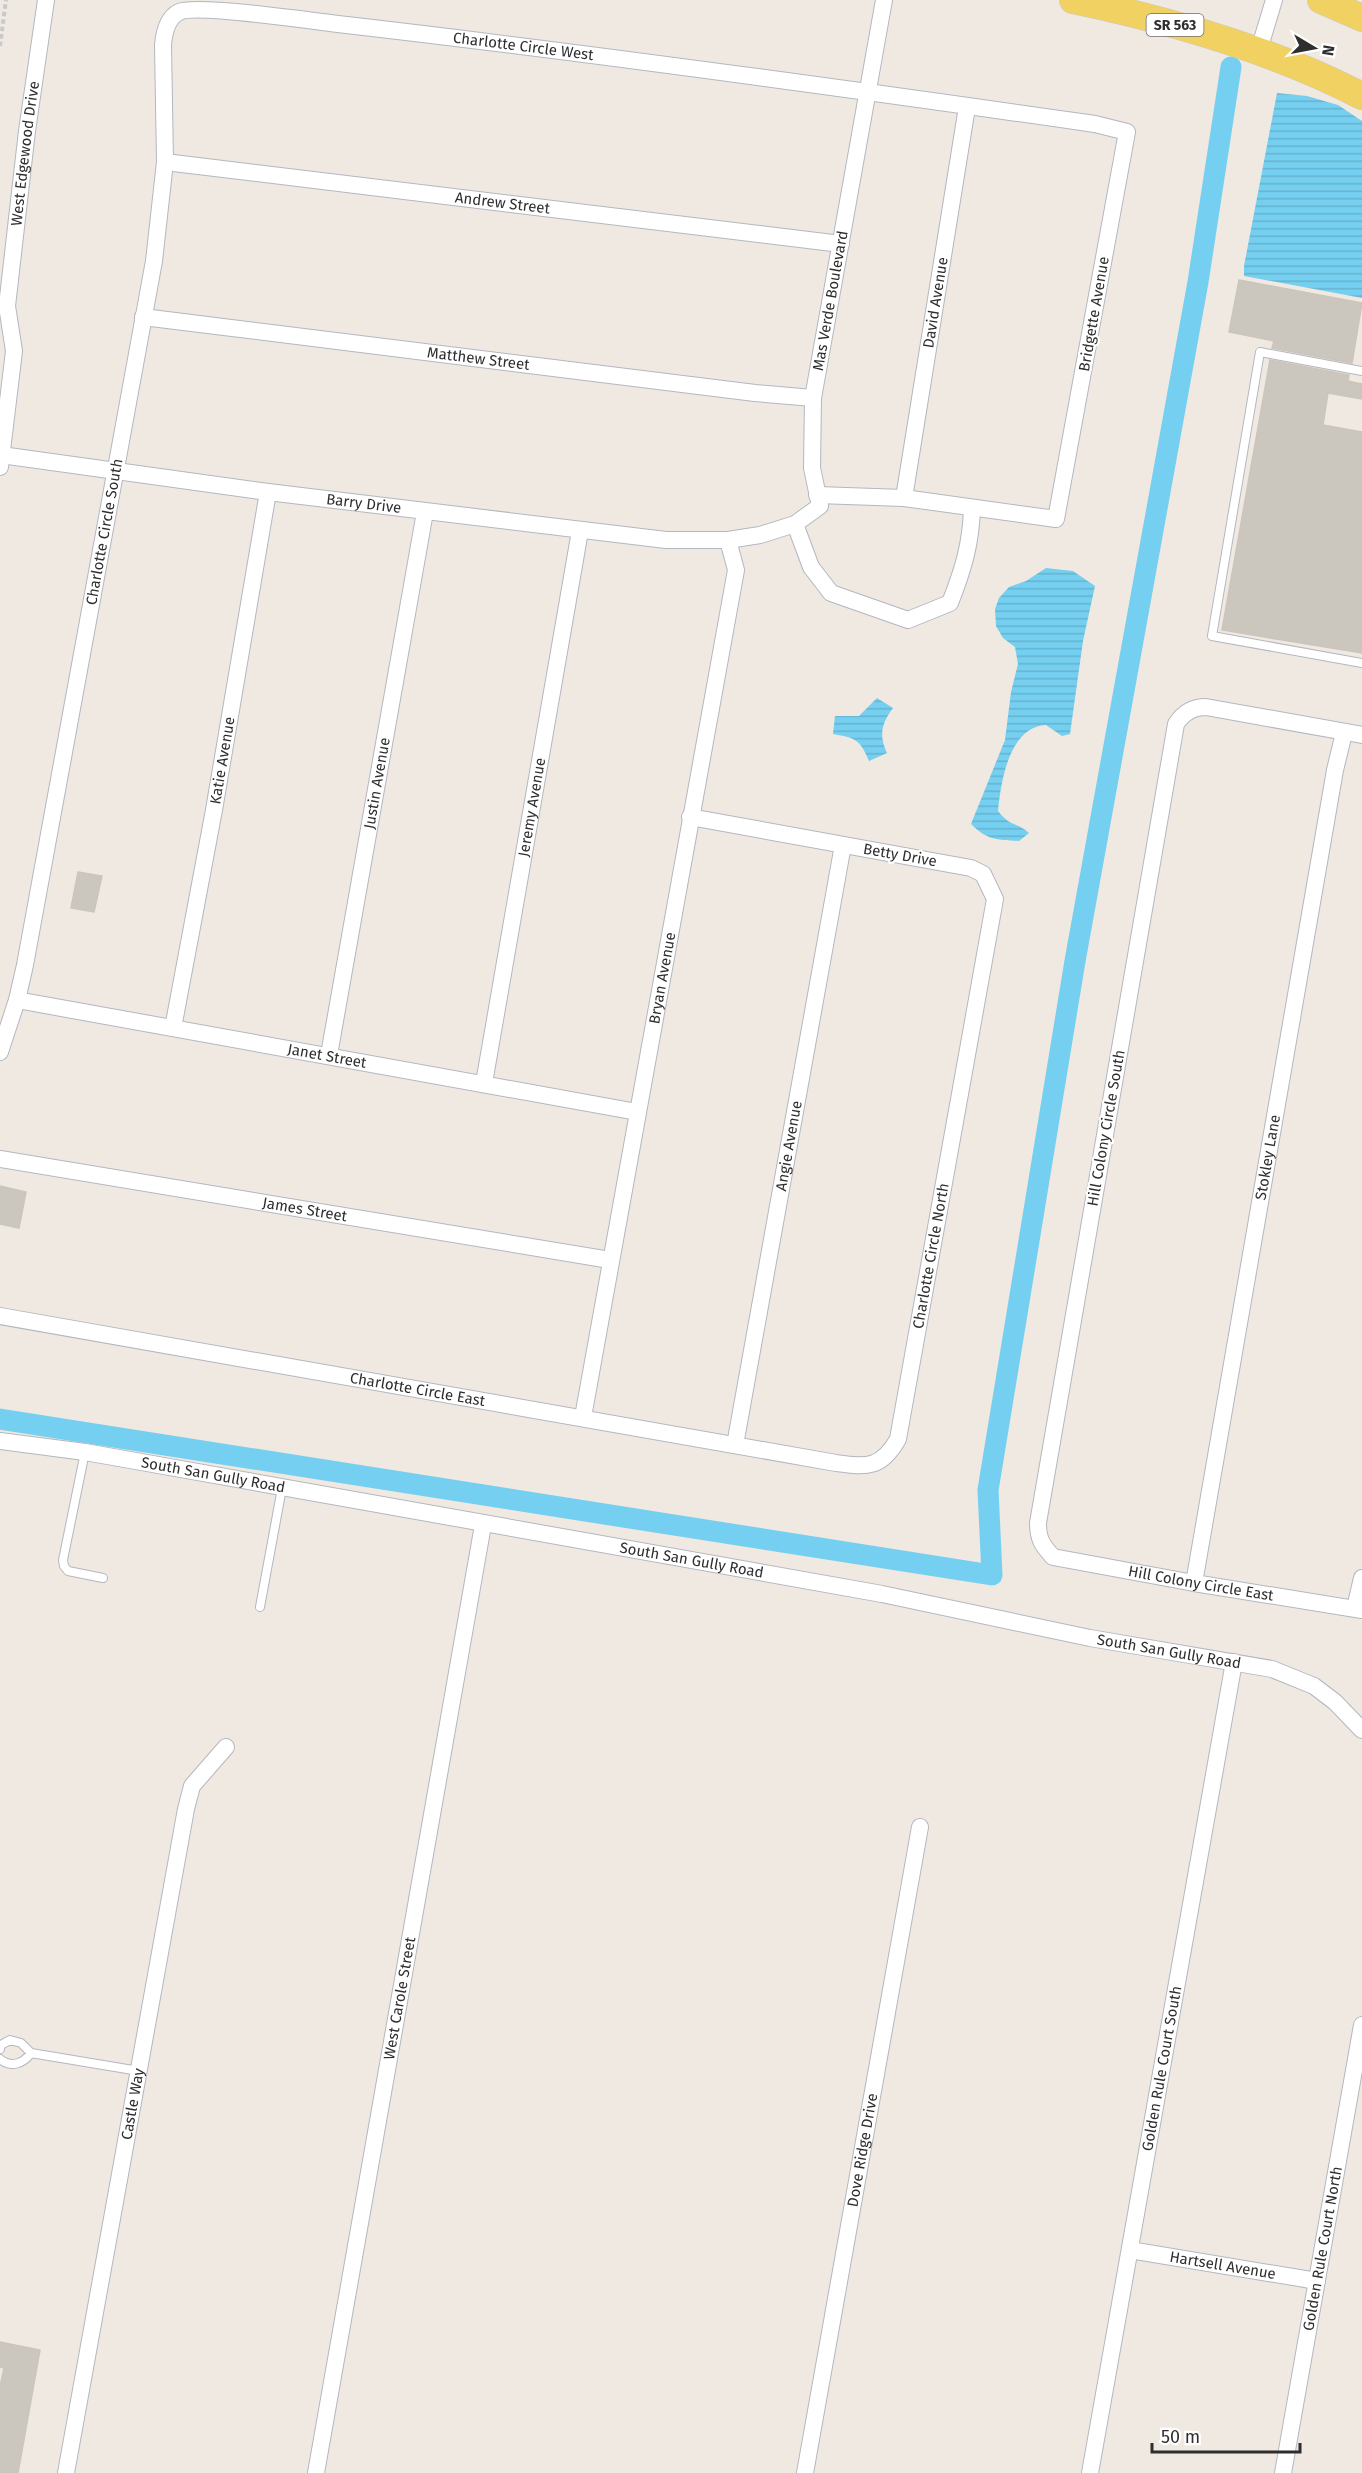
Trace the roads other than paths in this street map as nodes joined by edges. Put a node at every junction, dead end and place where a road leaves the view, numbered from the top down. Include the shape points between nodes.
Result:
1 (46, 0) edge
2 (884, 0) edge
3 (1073, 0) edge
4 (1274, 0) edge
5 (1321, 0) edge
6 (180, 11) joint
7 (1362, 18) edge
8 (1258, 53) junction
9 (867, 92) junction
10 (1362, 96) edge
11 (967, 107) junction
12 (165, 162) junction
13 (842, 244) junction
14 (8, 306) junction
15 (143, 317) junction
16 (0, 324) edge
17 (1362, 372) edge
18 (813, 398) junction
19 (0, 461) edge
20 (114, 471) junction
21 (268, 492) junction
22 (817, 495) junction
23 (903, 498) junction
24 (972, 508) junction
25 (425, 512) junction
26 (795, 524) junction
27 (580, 531) junction
28 (728, 540) junction
29 (1362, 663) edge
30 (1344, 733) junction
31 (1362, 735) edge
32 (690, 817) junction
33 (843, 845) junction
34 (978, 998) joint
35 (17, 1000) junction
36 (173, 1028) junction
37 (0, 1052) edge
38 (328, 1055) junction
39 (484, 1083) junction
40 (637, 1112) junction
41 (0, 1159) edge
42 (610, 1260) junction
43 (0, 1316) edge
44 (583, 1418) junction
45 (0, 1441) edge
46 (735, 1445) junction
47 (85, 1452) junction
48 (836, 1463) joint
49 (282, 1488) junction
50 (483, 1525) junction
51 (1043, 1547) joint
52 (103, 1578) dead end
53 (1362, 1578) edge
54 (1194, 1583) junction
55 (260, 1607) dead end
56 (1359, 1609) edge
57 (1234, 1662) junction
58 (1362, 1730) edge
59 (226, 1747) dead end
60 (920, 1827) dead end
61 (1362, 2025) edge
62 (0, 2049) edge
63 (31, 2053) junction
64 (0, 2059) edge
65 (139, 2071) junction
66 (1130, 2250) junction
67 (1317, 2281) junction
68 (66, 2473) edge
69 (316, 2473) edge
70 (805, 2473) edge
71 (1090, 2473) edge
72 (1283, 2473) edge

1 - 14 street, West Edgewood Drive
2 - 9 street, Mas Verde Boulevard
3 - 8 main road, SR 563 via 1132,12
4 - 8 street
5 - 7 main road
6 - 9 street, Charlotte Circle West via 273,16
6 - 12 street, Charlotte Circle South via 164,31
8 - 10 main road, SR 563
9 - 11 street, Bridgette Avenue
9 - 13 street, Mas Verde Boulevard
11 - 23 street, David Avenue
11 - 24 street, Bridgette Avenue via 1095,123 1127,132 1056,519
12 - 13 street, Andrew Street
12 - 15 street, Charlotte Circle South via 154,261
13 - 18 street, Mas Verde Boulevard
14 - 16 street, West Edgewood Drive
14 - 19 street, West Edgewood Drive via 14,351
15 - 18 street, Matthew Street
15 - 20 street, Charlotte Circle South
17 - 29 lane via 1260,352 1212,636
18 - 22 street, Mas Verde Boulevard via 812,468
19 - 20 street, Barry Drive
20 - 21 street, Barry Drive
20 - 35 street, Charlotte Circle South
21 - 25 street, Barry Drive
21 - 36 street, Katie Avenue
22 - 23 street, Bridgette Avenue
22 - 26 street via 820,506
23 - 24 street, Bridgette Avenue
24 - 26 street via 971,540 950,603 908,620 831,593 812,567
25 - 27 street, Barry Drive
25 - 38 street, Justin Avenue
26 - 28 street
27 - 28 street, Barry Drive via 666,540
27 - 39 street, Jeremy Avenue
28 - 32 street, Bryan Avenue via 736,570
30 - 31 street
30 - 51 street, Hill Colony Circle South via 1206,707 1186,712 1176,724 1038,1523
30 - 54 street, Stokley Lane
32 - 33 street, Betty Drive
32 - 40 street, Bryan Avenue
33 - 34 street, Betty Drive via 971,868 983,874 995,899
33 - 46 street, Angie Avenue
34 - 48 street, Charlotte Circle North via 898,1439 890,1455 876,1464 863,1467
35 - 36 street, Janet Street
35 - 37 street, Charlotte Circle South
36 - 38 street, Janet Street
38 - 39 street, Janet Street
39 - 40 street, Janet Street
40 - 42 street, Bryan Avenue
41 - 42 street, James Street
42 - 44 street, Bryan Avenue
43 - 44 street, Charlotte Circle East
44 - 46 street, Charlotte Circle East
45 - 47 street, South San Gully Road
46 - 48 street, Charlotte Circle East
47 - 49 street, South San Gully Road
47 - 52 lane via 63,1560 68,1571
49 - 50 street, South San Gully Road
49 - 55 lane
50 - 57 street, South San Gully Road via 882,1594 1090,1638
50 - 69 street, West Carole Street
51 - 54 street, Hill Colony Circle East via 1053,1557
53 - 56 street
54 - 56 street, Hill Colony Circle East
57 - 58 street, South San Gully Road via 1272,1669 1314,1686
57 - 66 street, Golden Rule Court South
59 - 65 street, Castle Way via 192,1786
60 - 70 street, Dove Ridge Drive
61 - 67 street, Golden Rule Court North
62 - 63 lane via 10,2040 21,2043
63 - 64 lane via 18,2064 10,2065
63 - 65 lane
65 - 68 street, Castle Way
66 - 67 street, Hartsell Avenue
66 - 71 street, Golden Rule Court South
67 - 72 street, Golden Rule Court North

